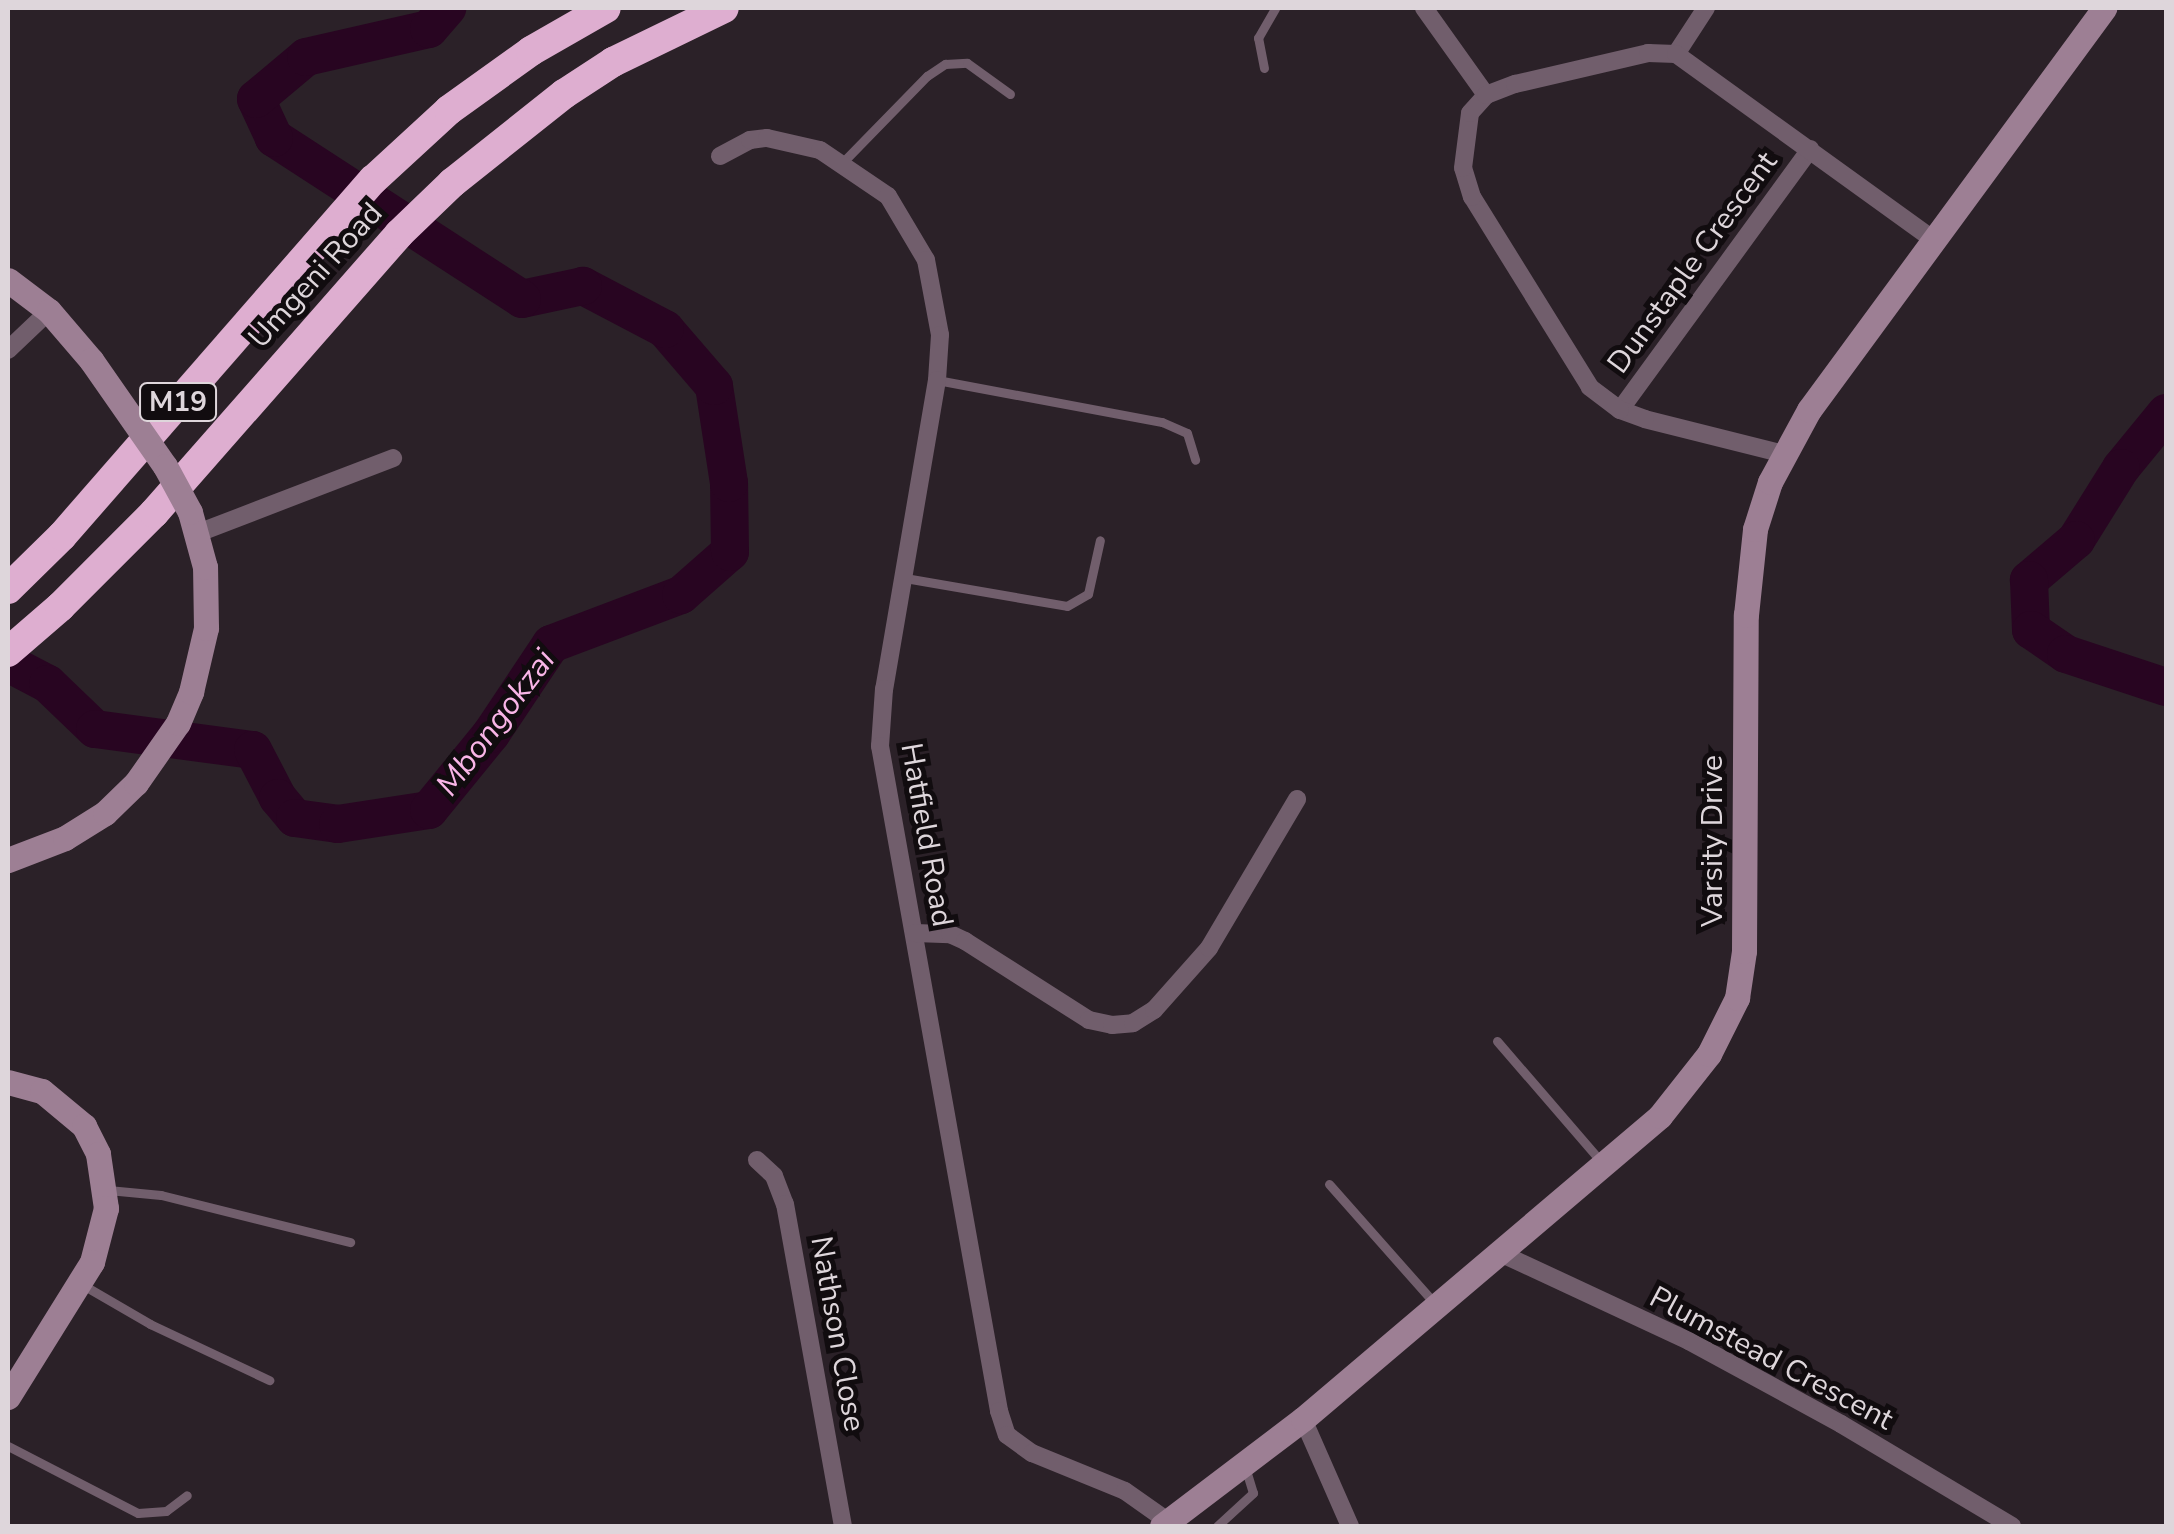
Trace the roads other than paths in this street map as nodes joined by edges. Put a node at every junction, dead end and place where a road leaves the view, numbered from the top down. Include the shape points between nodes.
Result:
1 (606, 8) edge
2 (724, 8) edge
3 (1275, 8) edge
4 (1424, 8) edge
5 (1706, 8) edge
6 (2104, 8) edge
7 (1676, 54) junction
8 (1264, 68) dead end
9 (1010, 94) dead end
10 (1486, 95) junction
11 (1810, 149) junction
12 (720, 156) dead end
13 (842, 163) junction
14 (1935, 241) junction
15 (8, 280) edge
16 (49, 311) junction
17 (8, 350) edge
18 (936, 380) junction
19 (1620, 410) junction
20 (1784, 454) junction
21 (393, 458) dead end
22 (1196, 460) dead end
23 (194, 522) junction
24 (1100, 540) dead end
25 (904, 578) junction
26 (8, 588) edge
27 (8, 652) edge
28 (1297, 799) dead end
29 (8, 860) edge
30 (916, 933) junction
31 (1497, 1041) dead end
32 (8, 1082) edge
33 (757, 1160) dead end
34 (1603, 1164) junction
35 (1329, 1184) dead end
36 (106, 1190) junction
37 (350, 1242) dead end
38 (1498, 1252) junction
39 (80, 1284) junction
40 (1436, 1305) junction
41 (269, 1380) dead end
42 (8, 1397) edge
43 (1303, 1419) junction
44 (8, 1446) edge
45 (1244, 1464) junction
46 (186, 1495) dead end
47 (1166, 1524) edge
48 (843, 1526) edge
49 (1217, 1526) edge
50 (1350, 1526) edge
51 (2012, 1526) edge

1 - 26 highway, Umgeni Road / M19 via 448,110 373,180 62,536
2 - 27 highway, Umgeni Road / M19 via 613,62 495,146 408,225 154,512
3 - 8 lane via 1258,38
4 - 10 street
5 - 7 street
6 - 14 street, Varsity Drive
7 - 10 street via 1648,54
7 - 11 street, Dunstaple Crescent
9 - 13 lane via 967,63 945,64
10 - 19 street, Dunstaple Crescent via 1470,113 1464,134 1463,168 1472,197 1579,374
11 - 14 street, Dunstaple Crescent
11 - 19 street, Dunstaple Crescent
12 - 13 street, Hatfield Road via 767,138 820,150
13 - 18 street, Hatfield Road via 888,196 926,260 940,335
14 - 20 street, Varsity Drive via 1809,410
15 - 16 street
16 - 17 street
16 - 23 street, bridge via 166,466
18 - 22 lane via 1162,422 1187,434
18 - 25 street, Hatfield Road
19 - 20 street, Dunstaple Crescent
20 - 34 street, Varsity Drive via 1762,504 1746,615 1746,926 1736,998 1724,1029 1682,1092
21 - 23 street
23 - 29 street via 205,568 206,628 178,723 104,813 65,838
24 - 25 lane via 1088,594 1067,606
25 - 30 street, Hatfield Road via 880,746
28 - 30 street via 1210,948 1154,1010 1133,1023 1089,1020 965,941
30 - 47 street, Hatfield Road via 1003,1426 1032,1454 1125,1491
31 - 34 lane
32 - 36 street via 42,1091 72,1113 93,1141
33 - 48 street, Nathson Close via 774,1176 785,1204
34 - 38 street, Varsity Drive
35 - 40 lane
36 - 37 lane via 161,1196
36 - 39 street via 100,1242
38 - 40 street, Varsity Drive
38 - 51 street, Plumstead Crescent via 1689,1341
39 - 41 lane
39 - 42 street
40 - 43 street, Varsity Drive
43 - 45 street, Varsity Drive
43 - 50 street
44 - 46 lane via 138,1514 166,1511
45 - 47 street, Varsity Drive
45 - 49 lane via 1253,1493

